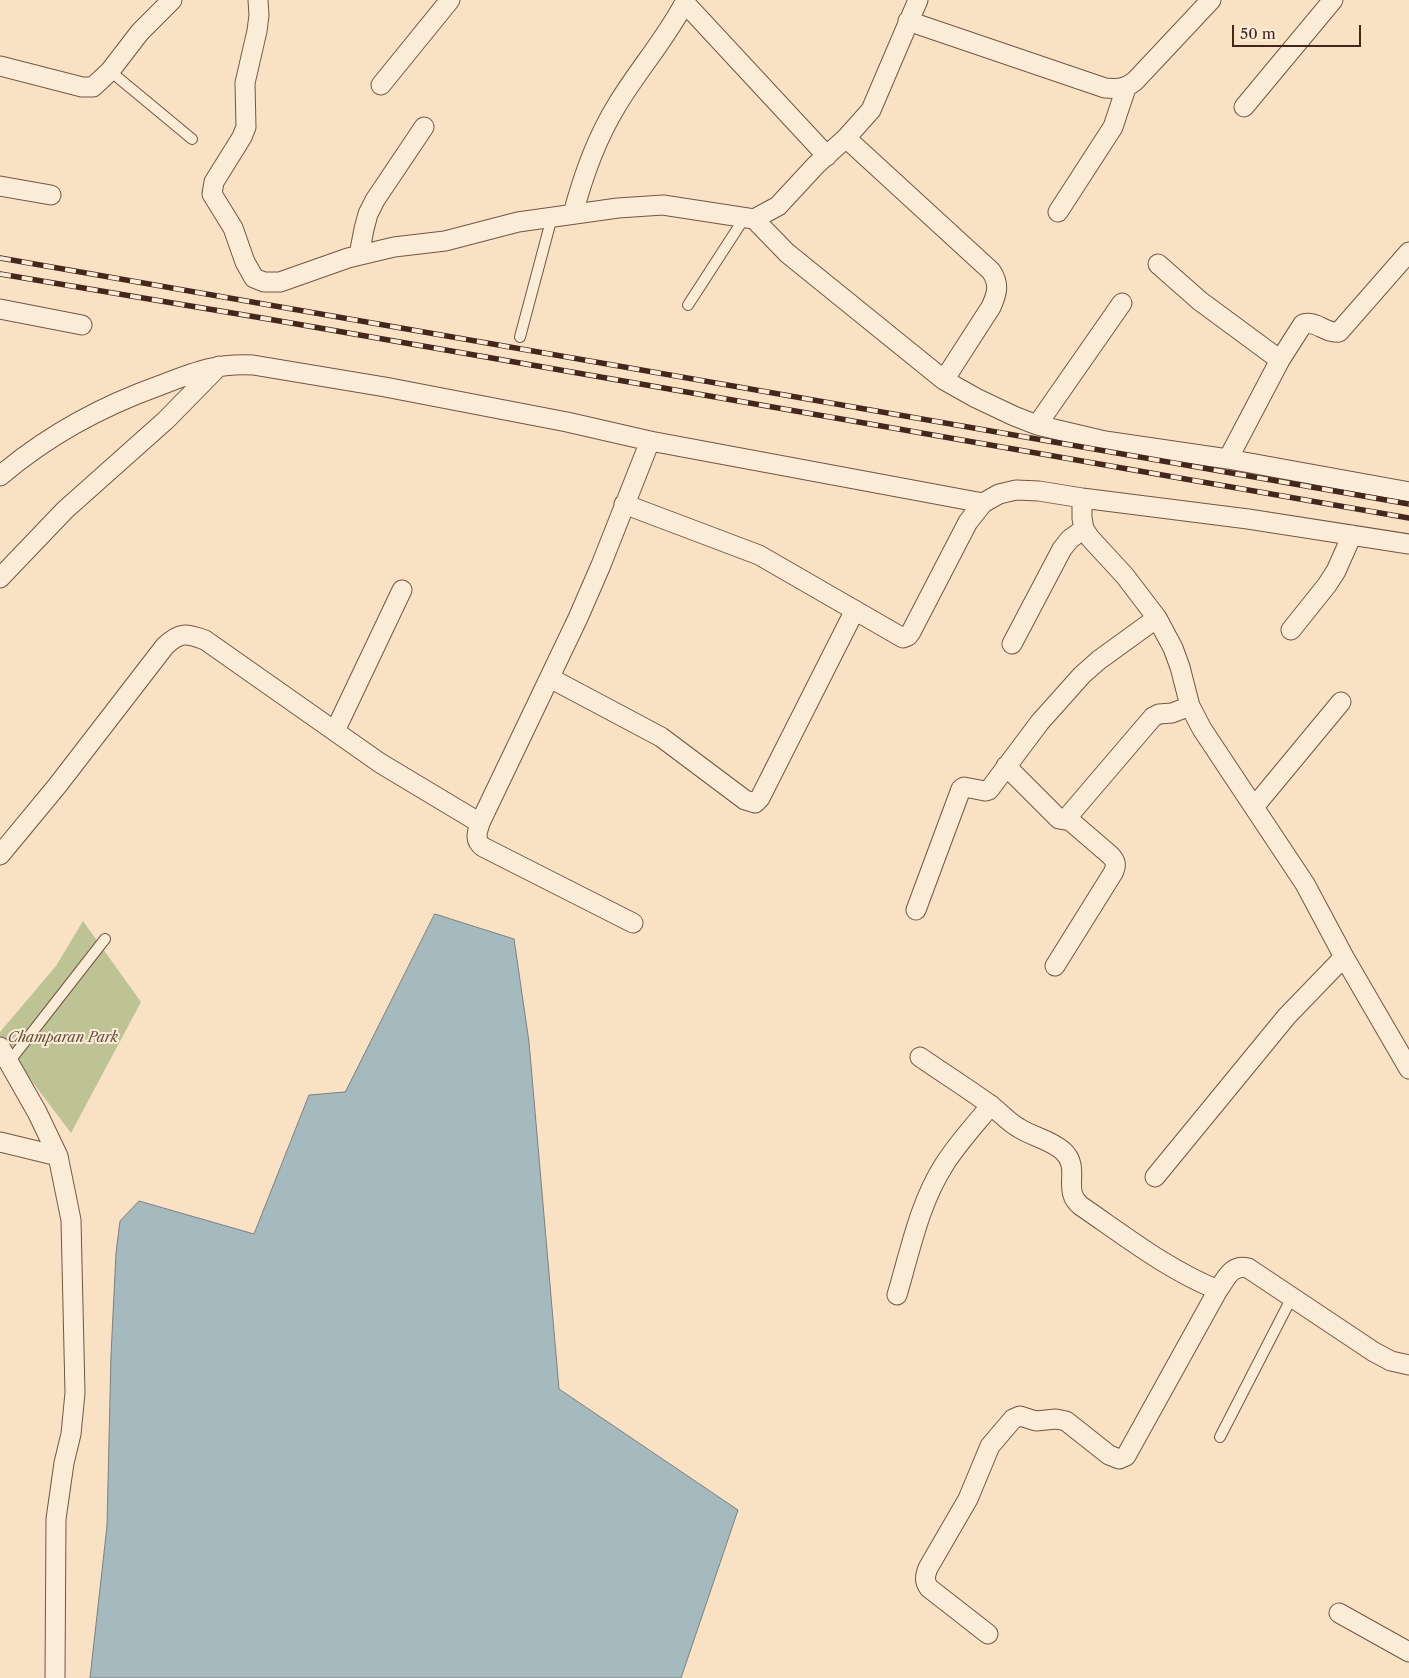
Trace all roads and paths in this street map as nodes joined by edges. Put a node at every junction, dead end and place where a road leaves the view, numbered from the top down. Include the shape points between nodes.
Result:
1 (172, 0) edge
2 (258, 0) edge
3 (450, 0) edge
4 (918, 0) edge
5 (1211, 0) edge
6 (1333, 0) edge
7 (685, 2) edge
8 (908, 21) junction
9 (0, 66) edge
10 (110, 71) junction
11 (381, 85) dead end
12 (1126, 88) junction
13 (1244, 107) dead end
14 (424, 127) dead end
15 (846, 138) junction
16 (192, 139) dead end
17 (827, 156) junction
18 (0, 186) edge
19 (51, 195) dead end
20 (1058, 212) dead end
21 (573, 214) junction
22 (552, 217) junction
23 (750, 218) junction
24 (1409, 252) edge
25 (359, 255) junction
26 (1158, 264) dead end
27 (1122, 303) dead end
28 (688, 305) dead end
29 (0, 309) edge
30 (82, 325) dead end
31 (520, 337) dead end
32 (1280, 360) junction
33 (220, 365) junction
34 (944, 380) junction
35 (1037, 425) junction
36 (650, 441) junction
37 (1228, 459) junction
38 (0, 476) edge
39 (1409, 492) edge
40 (1082, 498) junction
41 (983, 503) junction
42 (624, 504) junction
43 (1084, 529) junction
44 (1352, 535) junction
45 (1409, 544) edge
46 (0, 578) edge
47 (402, 590) dead end
48 (855, 610) junction
49 (1157, 618) junction
50 (1291, 630) dead end
51 (1012, 644) dead end
52 (550, 678) junction
53 (1341, 702) dead end
54 (1190, 706) junction
55 (335, 731) junction
56 (1006, 766) junction
57 (1254, 807) junction
58 (1067, 818) junction
59 (480, 823) junction
60 (0, 855) edge
61 (916, 910) dead end
62 (633, 923) dead end
63 (105, 939) dead end
64 (1344, 957) junction
65 (1054, 966) dead end
66 (4, 1054) edge
67 (920, 1057) dead end
68 (1409, 1069) edge
69 (991, 1105) junction
70 (0, 1142) edge
71 (58, 1156) junction
72 (1155, 1177) dead end
73 (1218, 1290) junction
74 (898, 1295) dead end
75 (1292, 1296) junction
76 (1409, 1365) edge
77 (1220, 1437) dead end
78 (1339, 1613) dead end
79 (988, 1634) dead end
80 (1409, 1652) edge
81 (55, 1678) edge

1 - 10 street via 140,32
2 - 25 street via 259,14 245,83 246,127 214,182 212,194 233,228 250,273 259,281 280,282
3 - 11 street
4 - 8 street
5 - 12 street
6 - 13 street
7 - 17 street
7 - 21 street via 616,106 584,175
8 - 12 street via 1105,88
8 - 15 street via 870,110
9 - 10 street via 88,88 98,84
10 - 16 lane
12 - 20 street via 1114,127
14 - 25 street via 375,200 368,214
15 - 17 street
15 - 34 street via 997,280 996,297 991,307
17 - 23 street via 778,206
18 - 19 street
21 - 22 street
21 - 23 street via 663,205
22 - 25 street via 518,222 445,241
22 - 31 lane
23 - 28 lane
23 - 34 street via 786,253
24 - 32 street via 1342,330 1334,333 1314,324 1303,324
26 - 32 street via 1200,301
27 - 35 street
29 - 30 street
32 - 37 street
33 - 36 street via 253,365 385,387
33 - 38 street via 145,390 101,409 61,431
33 - 46 street via 166,420 65,510
34 - 35 street
35 - 37 street via 1105,441
36 - 41 street
36 - 42 street
37 - 39 street
40 - 41 street via 1016,490 999,494
40 - 43 street
40 - 44 street
41 - 48 street via 968,522 908,636 899,637
42 - 48 street via 759,555
42 - 52 street
43 - 49 street via 1126,576
43 - 51 street via 1062,549
44 - 45 street
44 - 50 street via 1336,571
47 - 55 street
48 - 52 street via 760,798 755,802 745,800 661,737
49 - 54 street via 1180,666
49 - 56 street via 1082,675
52 - 59 street
53 - 57 street
54 - 57 street
54 - 58 street via 1153,717
55 - 59 street via 380,763
55 - 60 street via 205,640 179,635 165,646
56 - 58 street via 1059,819
56 - 61 street via 987,791 962,789
57 - 64 street via 1305,884
58 - 65 street via 1110,855 1116,865
59 - 62 street via 477,840 483,847
63 - 66 lane
64 - 68 street
64 - 72 street via 1287,1016
66 - 71 street via 38,1112
67 - 69 street
69 - 73 street via 1019,1129 1063,1151 1071,1164 1072,1195 1076,1202 1176,1270
69 - 74 street via 944,1165 932,1186
70 - 71 street
71 - 81 street via 71,1220 74,1393 71,1434 56,1519
73 - 75 street via 1234,1269 1243,1267
73 - 79 street via 1126,1456 1119,1459 1109,1455 1063,1420 1036,1421 1020,1416 1013,1419 990,1446 970,1494 925,1579 929,1588
75 - 76 street via 1374,1352
75 - 77 lane
78 - 80 street

